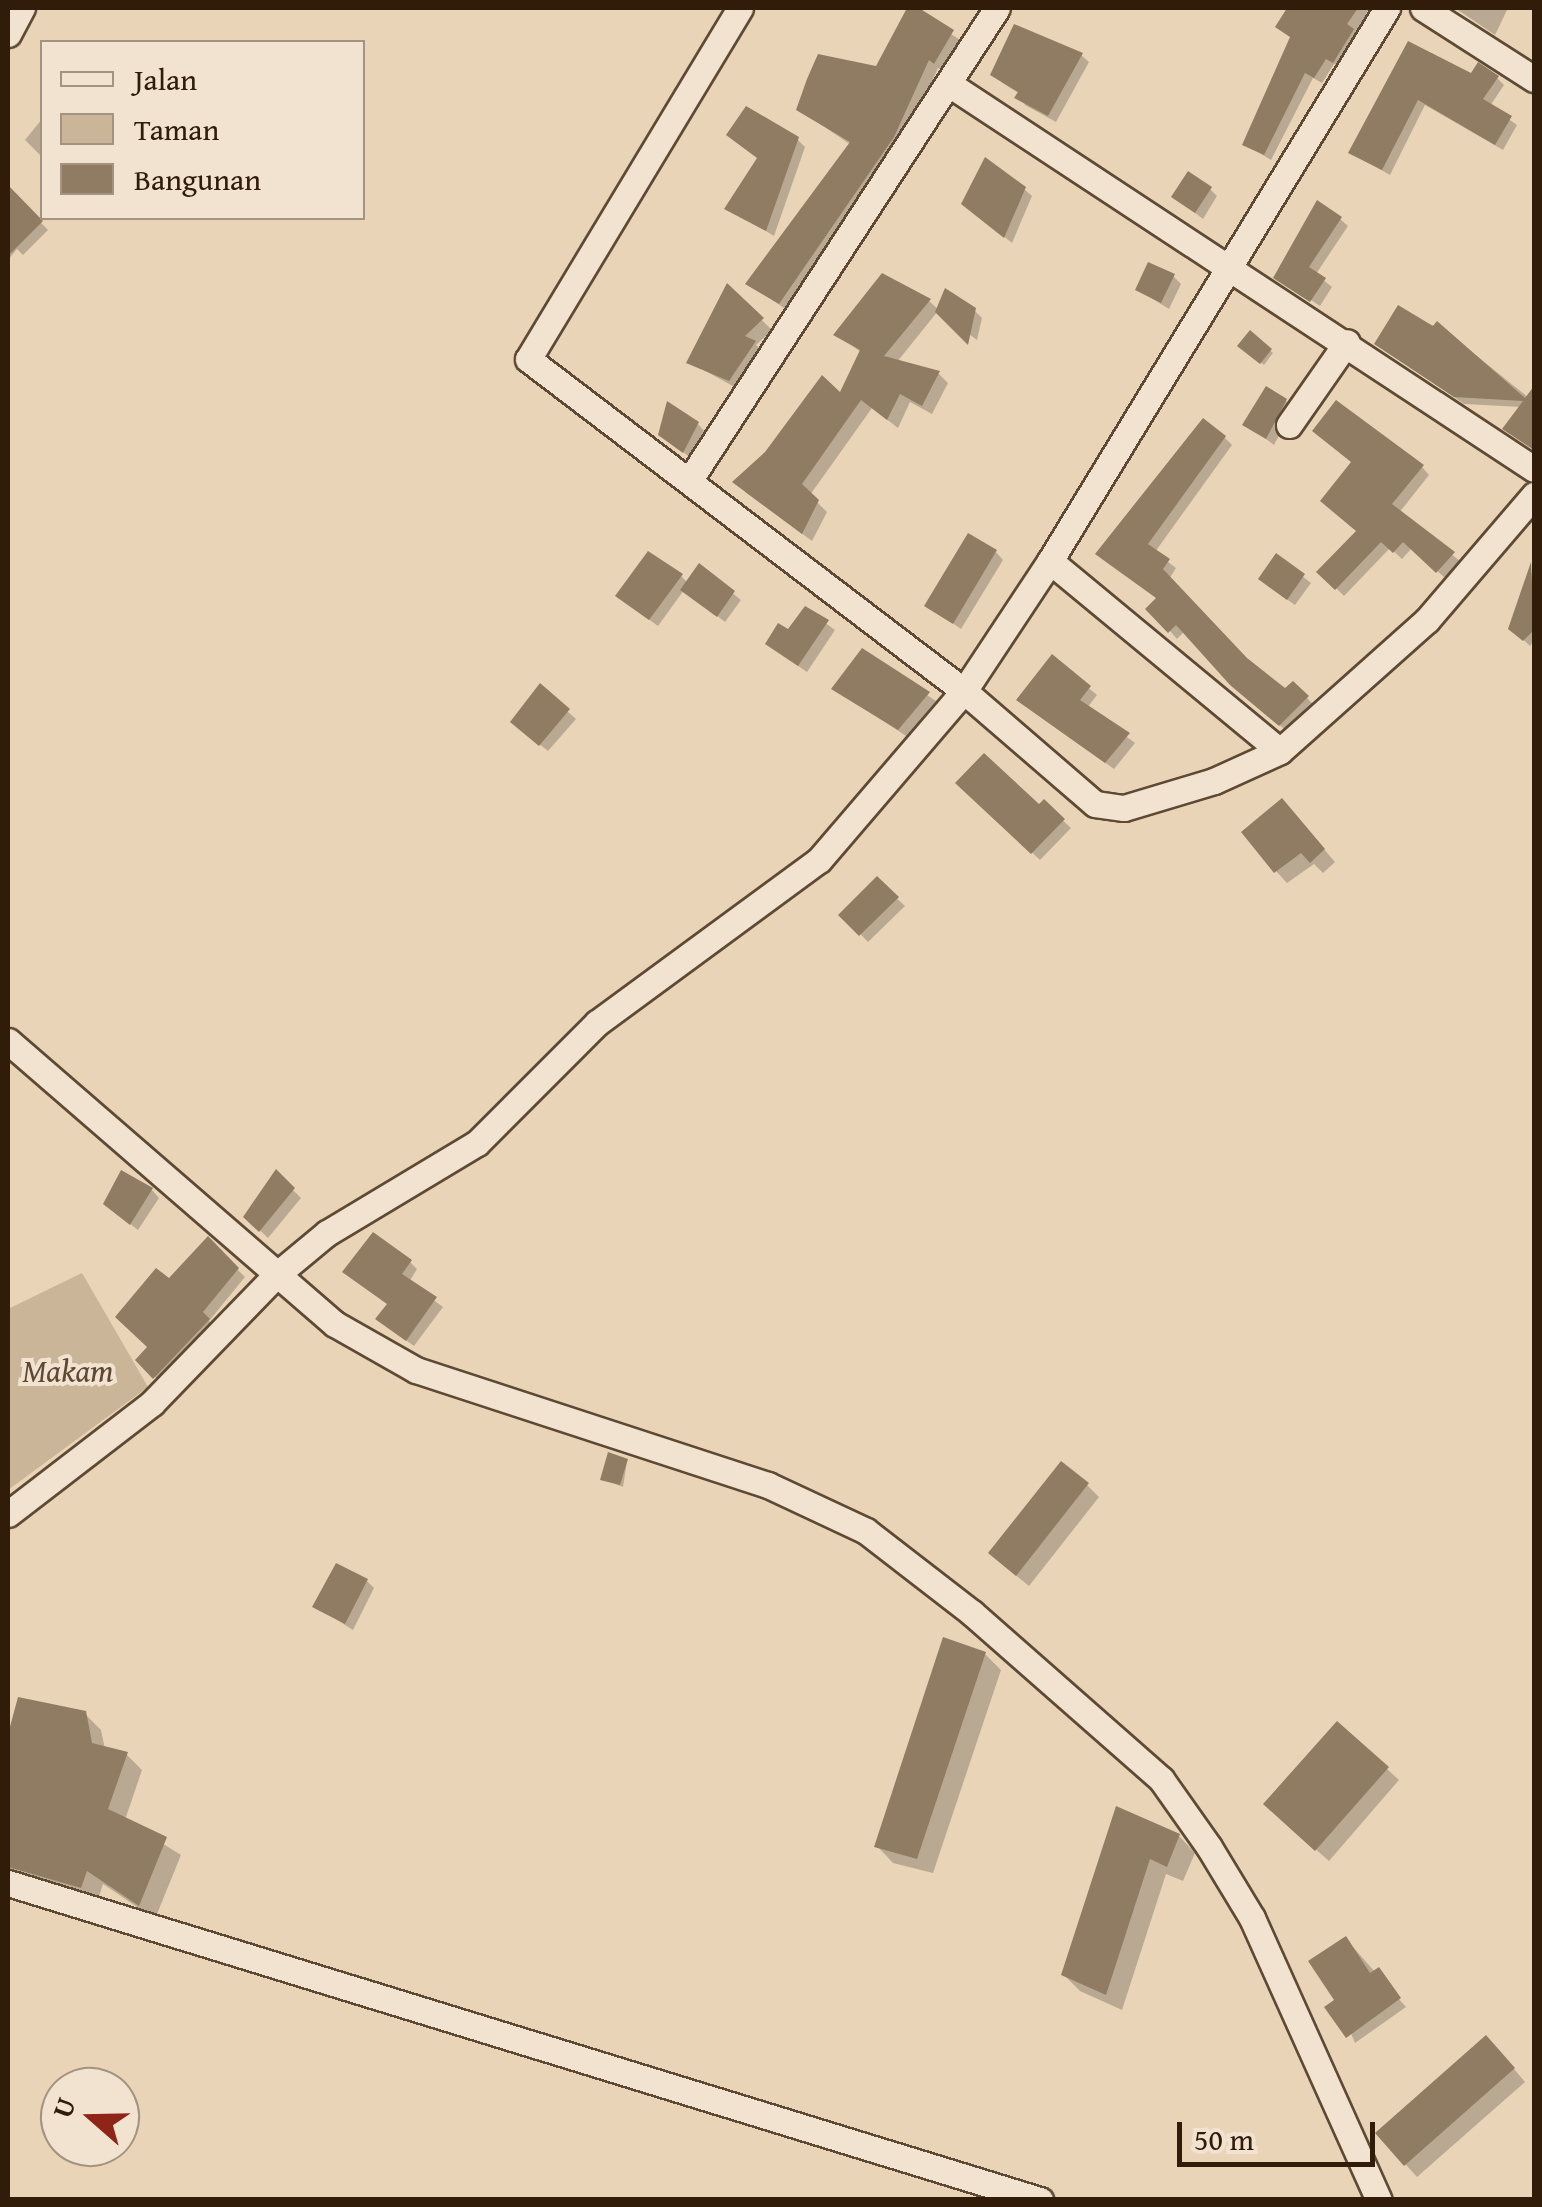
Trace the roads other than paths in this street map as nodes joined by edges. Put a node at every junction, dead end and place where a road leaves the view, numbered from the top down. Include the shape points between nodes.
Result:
1 (22, 8) edge
2 (740, 8) edge
3 (997, 8) edge
4 (1386, 8) edge
5 (1422, 8) edge
6 (8, 34) edge
7 (1534, 79) edge
8 (949, 84) junction
9 (1225, 269) junction
10 (1346, 342) junction
11 (1289, 425) dead end
12 (1534, 469) edge
13 (689, 481) junction
14 (1534, 495) edge
15 (1050, 561) junction
16 (964, 691) junction
17 (1280, 750) junction
18 (8, 1041) edge
19 (274, 1277) junction
20 (8, 1514) edge
21 (8, 1882) edge
22 (1040, 2200) edge
23 (1379, 2200) edge

1 - 6 street
2 - 13 street via 528,359
3 - 8 street
4 - 9 street
5 - 7 street
8 - 9 street
8 - 13 street
9 - 10 street
9 - 15 street
10 - 11 street
10 - 12 street
13 - 16 street
14 - 17 street via 1427,620
15 - 16 street
15 - 17 street
16 - 17 street via 1103,807 1124,808 1214,781
16 - 19 street via 807,870 597,1024 477,1143 357,1212
18 - 19 street
19 - 20 street via 152,1403
19 - 23 street via 336,1324 416,1370 692,1457 866,1531 972,1613 1161,1779 1210,1847 1252,1918
21 - 22 street

